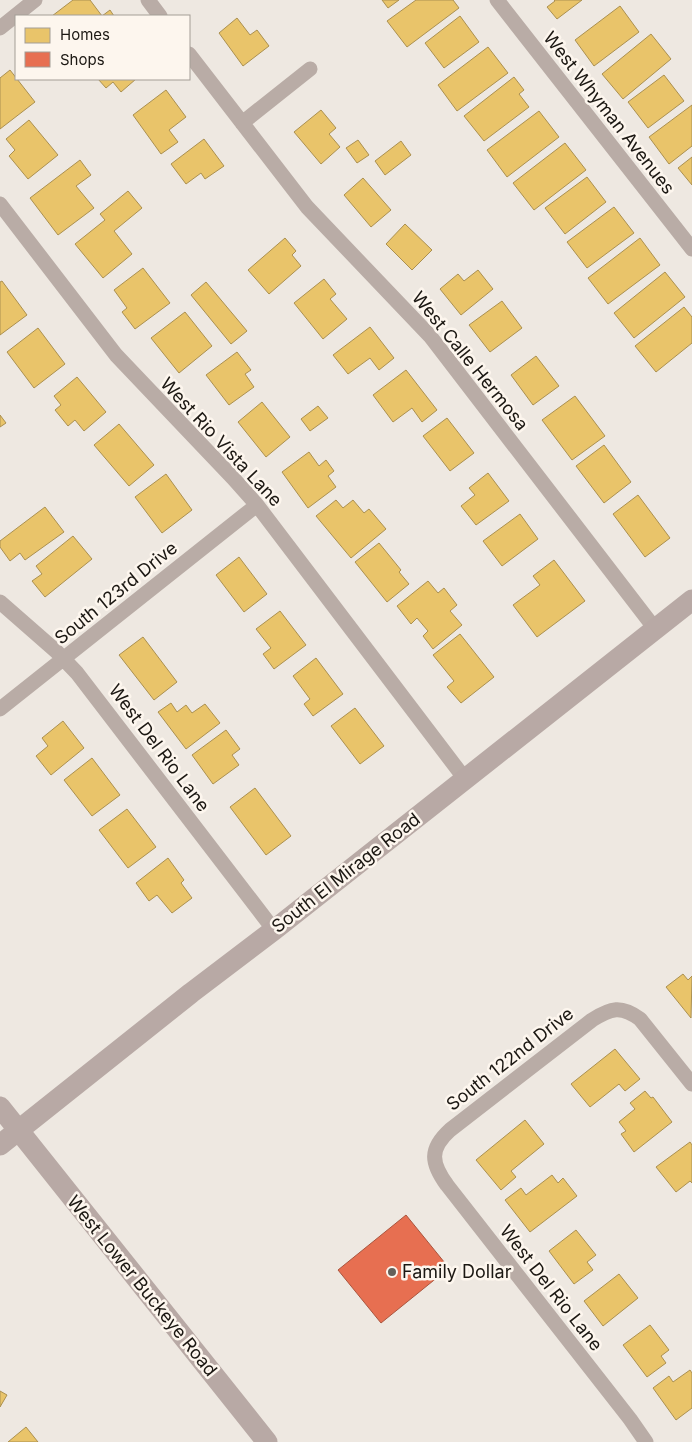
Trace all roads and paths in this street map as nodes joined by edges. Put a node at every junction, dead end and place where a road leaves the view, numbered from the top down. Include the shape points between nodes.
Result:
1 (35, 0) edge
2 (148, 0) edge
3 (497, 0) edge
4 (16, 15) edge
5 (159, 15) edge
6 (15, 16) edge
7 (0, 28) edge
8 (190, 55) edge
9 (310, 69) dead end
10 (242, 123) junction
11 (0, 204) edge
12 (692, 249) edge
13 (256, 505) junction
14 (692, 600) edge
15 (0, 602) edge
16 (656, 630) junction
17 (64, 658) junction
18 (0, 709) edge
19 (465, 779) junction
20 (274, 930) junction
21 (692, 1084) edge
22 (0, 1108) edge
23 (18, 1130) junction
24 (0, 1144) edge
25 (434, 1155) joint
26 (267, 1442) edge
27 (646, 1442) edge

1 - 4 street
2 - 5 street
3 - 12 street, West Whyman Avenues
6 - 7 street
8 - 10 street, West Calle Hermosa
9 - 10 street
10 - 16 street, West Calle Hermosa via 307,207 430,336
11 - 13 street, West Rio Vista Lane via 116,355
13 - 17 street, South 123rd Drive
13 - 19 street, West Rio Vista Lane
14 - 16 main road, South El Mirage Road
15 - 17 street, West Del Rio Lane
16 - 19 main road, South El Mirage Road
17 - 18 street, South 123rd Drive
17 - 20 street, West Del Rio Lane
19 - 20 main road, South El Mirage Road
20 - 23 main road, South El Mirage Road
21 - 25 street, South 122nd Drive via 644,1023 632,1012 612,1010 592,1020 442,1137
22 - 23 main road, West Lower Buckeye Road
23 - 24 main road, South El Mirage Road
23 - 26 main road, West Lower Buckeye Road
25 - 27 street, West Del Rio Lane via 436,1166 447,1185

